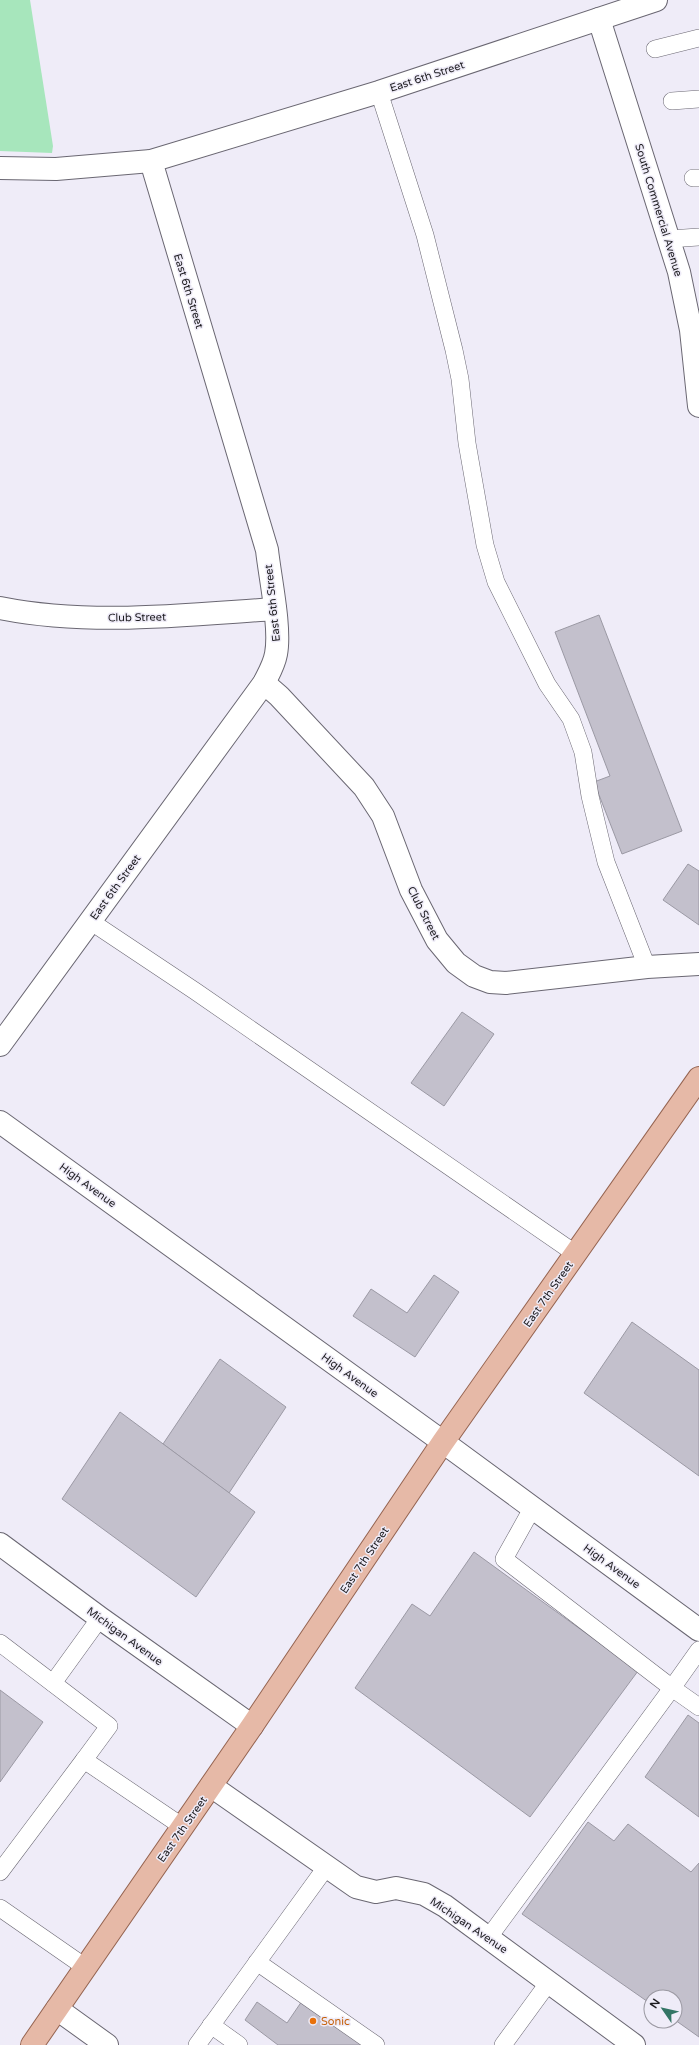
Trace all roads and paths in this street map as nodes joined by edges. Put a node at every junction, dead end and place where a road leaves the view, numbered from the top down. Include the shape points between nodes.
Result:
1 (656, 0) edge
2 (599, 19) junction
3 (699, 38) edge
4 (655, 48) dead end
5 (379, 92) junction
6 (699, 99) edge
7 (672, 101) dead end
8 (150, 161) junction
9 (0, 168) edge
10 (699, 237) edge
11 (669, 239) junction
12 (699, 406) edge
13 (0, 608) edge
14 (275, 609) junction
15 (264, 682) junction
16 (90, 921) junction
17 (699, 964) edge
18 (647, 967) junction
19 (0, 1045) edge
20 (697, 1086) edge
21 (0, 1122) edge
22 (576, 1254) junction
23 (443, 1442) junction
24 (533, 1507) junction
25 (0, 1544) edge
26 (100, 1618) junction
27 (699, 1630) edge
28 (0, 1643) edge
29 (699, 1650) edge
30 (53, 1684) junction
31 (672, 1688) junction
32 (699, 1707) edge
33 (252, 1726) junction
34 (84, 1760) junction
35 (211, 1786) junction
36 (183, 1827) junction
37 (327, 1866) junction
38 (0, 1872) edge
39 (0, 1908) edge
40 (489, 1938) junction
41 (257, 1962) junction
42 (85, 1967) junction
43 (549, 1982) junction
44 (57, 2009) junction
45 (211, 2025) junction
46 (32, 2045) edge
47 (107, 2045) edge
48 (197, 2045) edge
49 (239, 2045) edge
50 (376, 2045) edge
51 (503, 2045) edge
52 (634, 2045) edge

1 - 2 street, East 6th Street
2 - 5 street, East 6th Street
2 - 11 street, South Commercial Avenue
3 - 4 lane
5 - 8 street, East 6th Street
5 - 18 lane via 426,235 454,350 485,545 496,582 547,684 571,719 583,752 590,796 606,862
6 - 7 lane
8 - 9 street, East 6th Street via 56,169
8 - 14 street, East 6th Street via 267,550
10 - 11 lane
11 - 12 street, South Commercial Avenue via 679,272 690,330
13 - 14 street, Club Street via 85,618 155,617
14 - 15 street, East 6th Street via 276,653
15 - 16 street, East 6th Street
15 - 18 street, Club Street via 364,787 383,816 411,890 437,940 456,963 474,976 490,982 506,983
16 - 19 street, East 6th Street
16 - 22 lane
17 - 18 street, Club Street
20 - 22 main road, East 7th Street
21 - 23 street, High Avenue
22 - 23 main road, East 7th Street
23 - 24 street, High Avenue
23 - 33 main road, East 7th Street
24 - 27 street, High Avenue
24 - 31 lane via 504,1559
25 - 26 street, Michigan Avenue
26 - 30 lane
26 - 33 street, Michigan Avenue
28 - 30 lane
29 - 31 lane
30 - 34 lane via 108,1726
31 - 32 lane
31 - 40 lane
33 - 35 main road, East 7th Street
34 - 36 lane
34 - 38 lane
35 - 36 main road, East 7th Street
35 - 37 street, Michigan Avenue
36 - 42 main road, East 7th Street
37 - 40 street, Michigan Avenue via 356,1887 376,1892 396,1888 424,1894
37 - 41 lane
39 - 42 lane
40 - 43 street, Michigan Avenue
41 - 45 lane
41 - 50 lane
42 - 44 main road, East 7th Street
43 - 51 lane
43 - 52 street, Michigan Avenue
44 - 46 main road, East 7th Street
44 - 47 street
45 - 48 lane
45 - 49 lane

